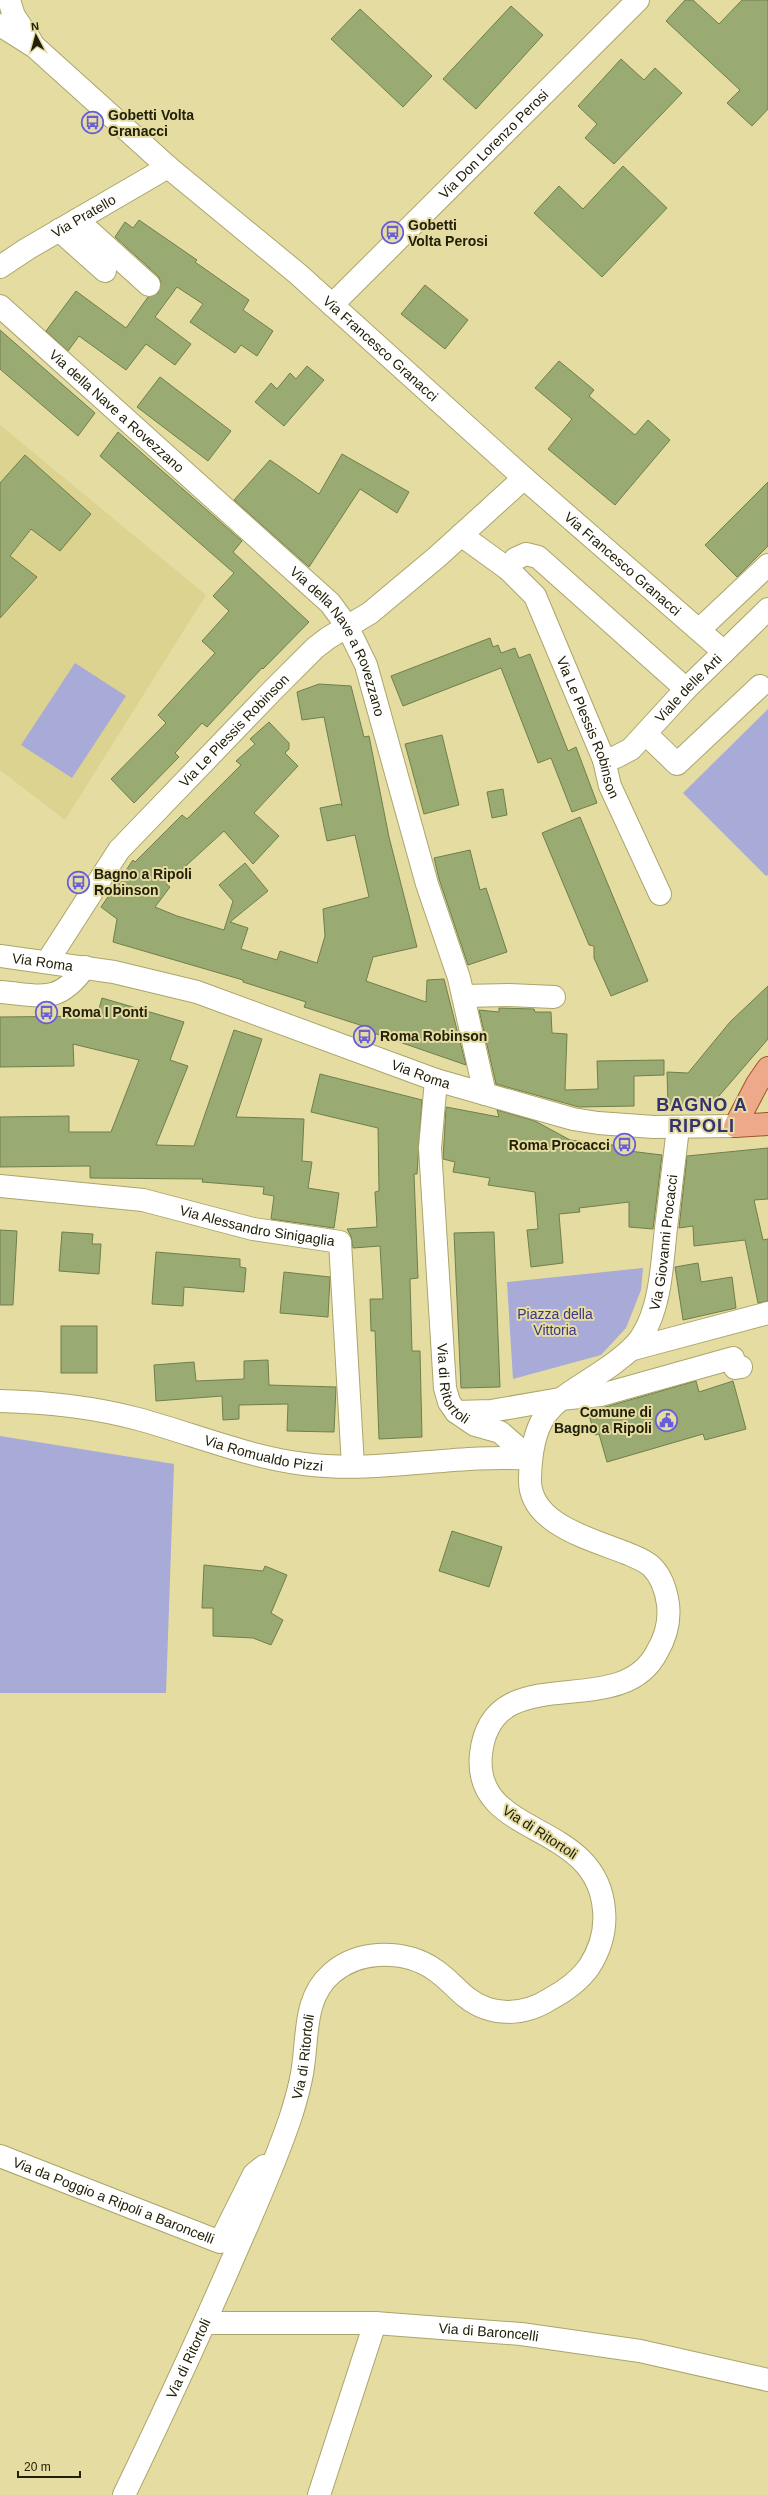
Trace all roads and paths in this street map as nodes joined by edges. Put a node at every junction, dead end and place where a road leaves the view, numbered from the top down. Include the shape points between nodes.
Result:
1 (9, 0) edge
2 (638, 0) edge
3 (0, 25) edge
4 (34, 47) junction
5 (168, 167) junction
6 (68, 225) junction
7 (0, 267) edge
8 (105, 271) dead end
9 (149, 285) dead end
10 (332, 305) junction
11 (0, 306) edge
12 (524, 478) junction
13 (460, 535) junction
14 (768, 565) edge
15 (508, 568) junction
16 (768, 608) edge
17 (347, 626) junction
18 (700, 629) junction
19 (724, 652) junction
20 (760, 686) dead end
21 (686, 689) junction
22 (646, 734) junction
23 (604, 760) junction
24 (660, 894) dead end
25 (0, 956) edge
26 (47, 962) junction
27 (85, 967) junction
28 (0, 992) edge
29 (464, 996) junction
30 (554, 997) dead end
31 (768, 1068) edge
32 (436, 1080) junction
33 (485, 1094) junction
34 (768, 1124) edge
35 (735, 1126) junction
36 (678, 1128) junction
37 (0, 1186) edge
38 (768, 1313) edge
39 (632, 1349) junction
40 (740, 1367) dead end
41 (560, 1398) junction
42 (0, 1401) edge
43 (456, 1412) junction
44 (531, 1459) junction
45 (353, 1466) junction
46 (0, 2156) edge
47 (276, 2158) junction
48 (205, 2323) junction
49 (375, 2323) junction
50 (768, 2380) edge
51 (124, 2495) edge
52 (319, 2495) edge

1 - 4 street, Via Francesco Granacci via 14,16
2 - 10 street, Via Don Lorenzo Perosi
3 - 4 street, Via Francesco Granacci
4 - 5 street, Via Francesco Granacci
5 - 6 street, Via Pratello
5 - 10 street, Via Francesco Granacci
6 - 7 street, Via Pratello
6 - 8 street
6 - 9 street
10 - 12 street, Via Francesco Granacci
11 - 17 street, Via della Nave a Rovezzano via 330,603
12 - 13 street, Via Le Plessis Robinson
12 - 18 street, Via Francesco Granacci
13 - 15 street, Via Le Plessis Robinson
13 - 17 street, Via Le Plessis Robinson via 370,613
14 - 18 street
15 - 21 street via 515,559 526,554 538,557
15 - 23 street, Via Le Plessis Robinson via 529,589 541,608
16 - 19 street, Viale delle Arti
17 - 26 street, Via Le Plessis Robinson via 315,648 134,833 104,871
17 - 29 street, Via della Nave a Rovezzano via 366,665 427,884
18 - 19 street, Via Francesco Granacci
19 - 21 street, Viale delle Arti
20 - 22 street via 677,764
21 - 22 street, Viale delle Arti
22 - 23 street, Viale delle Arti via 625,753
23 - 24 street, Via Le Plessis Robinson via 610,786
25 - 26 street, Via Roma
26 - 27 street, Via Roma
27 - 28 street, Via Roma via 63,992 44,995
27 - 32 street, Via Roma via 197,992
29 - 30 street via 509,994
29 - 33 street, Via della Nave a Rovezzano
31 - 35 main road
32 - 33 street, Via Roma
32 - 43 street, Via di Ritortoli via 430,1148 446,1388 449,1402
33 - 36 street, Via Roma via 598,1123
34 - 35 main road, Via Roma
35 - 36 street, Via Roma
36 - 39 street, Via Giovanni Procacci via 657,1293 645,1332
37 - 45 street, Via Alessandro Sinigaglia via 143,1200 253,1229 340,1242
38 - 39 street
39 - 41 street
40 - 41 street via 735,1368 733,1358 601,1395
41 - 43 street via 492,1411
41 - 44 street via 541,1421
42 - 45 street, Via Romualdo Pizzi via 80,1407 137,1419 284,1461 330,1467
43 - 44 street, Via di Ritortoli via 475,1425 500,1432
44 - 45 street, Via Romualdo Pizzi via 511,1457 411,1465
44 - 47 street, Via di Ritortoli via 530,1493 540,1510 584,1536 644,1561 661,1578 667,1598 668,1625 654,1659 646,1668 619,1685 543,1693 516,1701 491,1724 481,1749 482,1778 492,1798 515,1818 577,1854 594,1876 600,1888 604,1914 597,1953 583,1975 569,1987 546,2002 522,2012 494,2011 481,2006 432,1968 397,1955 372,1955 351,1961 336,1969 320,1984 308,2012 303,2068 297,2095
46 - 47 street, Via da Poggio a Ripoli a Baroncelli via 220,2242 254,2174
47 - 48 street, Via di Ritortoli
48 - 49 street, Via di Baroncelli
48 - 51 street, Via di Ritortoli
49 - 50 street, Via di Baroncelli via 521,2334 640,2351
49 - 52 street

